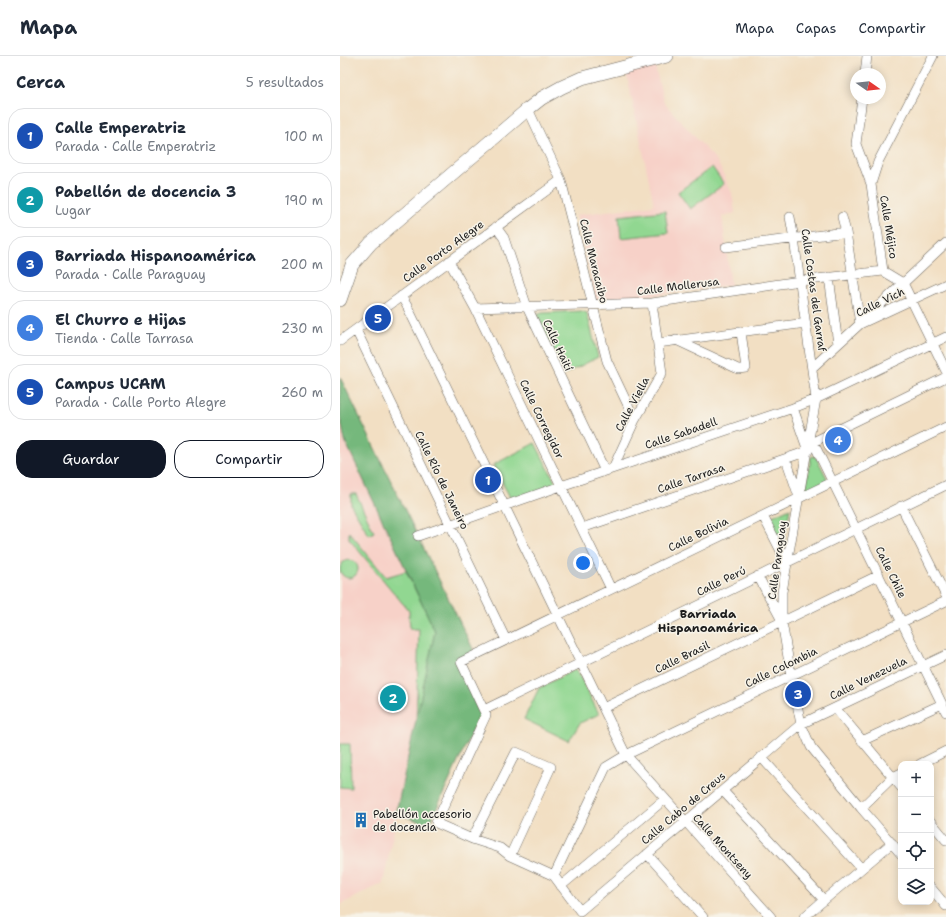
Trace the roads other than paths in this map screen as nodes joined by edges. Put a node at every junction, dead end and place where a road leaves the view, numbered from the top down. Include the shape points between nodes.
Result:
1 (667, 56) edge
2 (867, 56) edge
3 (933, 56) edge
4 (865, 68) edge
5 (861, 104) edge
6 (528, 109) junction
7 (561, 180) junction
8 (871, 184) junction
9 (790, 217) dead end
10 (842, 217) dead end
11 (496, 227) junction
12 (846, 232) junction
13 (794, 239) junction
14 (946, 244) edge
15 (726, 247) dead end
16 (449, 261) junction
17 (883, 270) junction
18 (852, 274) junction
19 (830, 277) junction
20 (800, 280) junction
21 (903, 283) junction
22 (946, 284) edge
23 (401, 296) junction
24 (340, 300) edge
25 (911, 300) junction
26 (652, 302) junction
27 (593, 305) junction
28 (527, 307) junction
29 (475, 308) junction
30 (806, 323) junction
31 (860, 324) junction
32 (356, 330) junction
33 (741, 332) junction
34 (946, 337) edge
35 (676, 340) junction
36 (340, 341) edge
37 (658, 343) junction
38 (838, 344) junction
39 (932, 344) junction
40 (813, 367) junction
41 (946, 372) edge
42 (946, 377) edge
43 (816, 399) junction
44 (793, 408) junction
45 (635, 420) junction
46 (946, 427) edge
47 (810, 446) junction
48 (786, 459) junction
49 (609, 470) junction
50 (833, 482) junction
51 (946, 485) edge
52 (561, 486) junction
53 (799, 498) junction
54 (505, 505) junction
55 (901, 506) junction
56 (763, 516) junction
57 (450, 524) junction
58 (582, 528) junction
59 (856, 529) junction
60 (418, 536) dead end
61 (787, 563) junction
62 (879, 575) junction
63 (758, 576) junction
64 (611, 589) junction
65 (946, 596) edge
66 (946, 600) edge
67 (558, 615) junction
68 (782, 622) junction
69 (902, 622) junction
70 (506, 640) junction
71 (946, 655) edge
72 (581, 663) junction
73 (923, 665) junction
74 (791, 675) junction
75 (603, 708) junction
76 (835, 708) junction
77 (944, 708) edge
78 (484, 710) junction
79 (801, 724) junction
80 (862, 741) junction
81 (946, 751) edge
82 (626, 755) junction
83 (761, 757) junction
84 (926, 761) edge
85 (897, 775) edge
86 (723, 791) junction
87 (665, 799) junction
88 (861, 808) junction
89 (686, 822) junction
90 (934, 826) edge
91 (472, 839) junction
92 (946, 840) edge
93 (892, 843) junction
94 (898, 850) edge
95 (647, 854) junction
96 (510, 856) junction
97 (862, 868) junction
98 (554, 876) junction
99 (561, 886) junction
100 (934, 892) edge
101 (824, 900) junction
102 (946, 906) edge
103 (703, 917) edge
104 (771, 917) edge
105 (804, 917) edge

1 - 6 street via 582,78 542,98
2 - 4 street
3 - 8 street via 878,162
5 - 8 street via 856,144
6 - 7 street, Calle Maracaibo
6 - 24 street via 361,253 350,270
7 - 11 street, Calle Porto Alegre
7 - 27 street, Calle Maracaibo
8 - 17 street, Calle Méjico
9 - 13 street, Calle Costas del Garraf
10 - 12 street
11 - 16 street, Calle Porto Alegre
11 - 28 street, Calle Haití via 504,238
12 - 13 street
12 - 18 street
13 - 15 street
13 - 20 street, Calle Costas del Garraf
14 - 21 street
16 - 23 street, Calle Porto Alegre
16 - 29 street, Calle Corregidor
17 - 18 street, Calle Mollerusa
17 - 21 street, Calle Méjico
18 - 19 street, Calle Mollerusa
18 - 31 street
19 - 20 street, Calle Mollerusa
19 - 38 street
20 - 26 street, Calle Mollerusa
20 - 30 street, Calle Costas del Garraf
21 - 25 street
21 - 31 street
22 - 25 street, Calle Vich
23 - 32 street, Calle Porto Alegre
23 - 54 street, Calle Montseny
25 - 31 street, Calle Vich
25 - 39 street
26 - 27 street, Calle Mollerusa
26 - 37 street, Calle Viella
27 - 28 street, Calle Mollerusa
27 - 45 street, Calle Maracaibo via 607,362
28 - 29 street, Calle Mollerusa
28 - 49 street, Calle Haití
29 - 52 street, Calle Corregidor
30 - 33 street
30 - 40 street, Calle Costas del Garraf
31 - 38 street, Calle Vich
32 - 36 street, Calle Porto Alegre
32 - 57 street, Calle Río de Janeiro
33 - 35 street
33 - 35 street via 746,368 738,369
34 - 39 street, Calle Sabadell
35 - 37 street
37 - 45 street, Calle Viella via 662,373
38 - 40 street, Calle Vich
39 - 41 street
39 - 43 street, Calle Sabadell
40 - 43 street, Calle Paraguay
42 - 47 street, Calle Tarrasa
43 - 44 street, Calle Sabadell
43 - 47 street, Calle Paraguay
44 - 47 street
44 - 49 street, Calle Sabadell
45 - 49 street, Calle Viella
46 - 50 street, Calle Bolivia
47 - 48 street, Calle Tarrasa
47 - 50 street, Calle Chile
47 - 53 street, Calle Paraguay
48 - 53 street
48 - 58 street, Calle Tarrasa
49 - 52 street, Calle Sabadell
50 - 53 street, Calle Bolivia
50 - 59 street, Calle Chile
51 - 55 street, Calle Perú
52 - 54 street, Calle Sabadell
52 - 58 street, Calle Corregidor
53 - 56 street, Calle Bolivia
53 - 61 street, Calle Paraguay
54 - 57 street, Calle Sabadell
54 - 67 street, Calle Montseny
55 - 59 street, Calle Perú
55 - 65 street
56 - 61 street
56 - 64 street, Calle Bolivia
57 - 60 street, Calle Sabadell
57 - 70 street, Calle Río de Janeiro
58 - 64 street, Calle Corregidor
59 - 61 street, Calle Perú
59 - 62 street, Calle Chile
61 - 63 street, Calle Perú
61 - 68 street, Calle Paraguay via 782,592
62 - 68 street, Calle Brasil
62 - 69 street, Calle Chile
63 - 68 street
63 - 72 street, Calle Perú
64 - 67 street, Calle Bolivia
66 - 69 street, Calle Colombia
67 - 70 street, Calle Bolivia
67 - 72 street, Calle Montseny
68 - 74 street, Calle Paraguay
68 - 75 street, Calle Brasil
69 - 73 street, Calle Chile
69 - 74 street, Calle Colombia
70 - 78 street, Calle Bolivia via 461,662
71 - 73 street, Calle Venezuela
72 - 75 street, Calle Montseny
72 - 78 street, Calle Perú
73 - 76 street, Calle Venezuela
73 - 77 street, Calle Chile
74 - 79 street, Calle Paraguay
74 - 82 street, Calle Colombia
75 - 82 street, Calle Montseny
76 - 79 street, Calle Venezuela
76 - 80 street
77 - 80 street
78 - 91 street via 486,715 436,823
79 - 83 street, Calle Cabo de Creus
79 - 88 street, Calle Paraguay via 811,747
80 - 85 street
81 - 84 street
82 - 87 street, Calle Montseny
82 - 98 street, Calle Colombia via 606,767
83 - 86 street, Calle Cabo de Creus
83 - 97 street
85 - 88 street
86 - 89 street, Calle Cabo de Creus
86 - 101 street
87 - 89 street, Calle Montseny
87 - 99 street
88 - 93 street, Calle Paraguay
89 - 95 street, Calle Cabo de Creus
89 - 104 street, Calle Montseny
90 - 92 street
91 - 96 street via 500,848
91 - 96 street via 516,752 551,767
93 - 94 street, Calle Paraguay
93 - 97 street
95 - 99 street, Calle Cabo de Creus via 580,911
95 - 103 street
96 - 98 street
97 - 101 street
98 - 99 street
100 - 102 street
101 - 105 street

